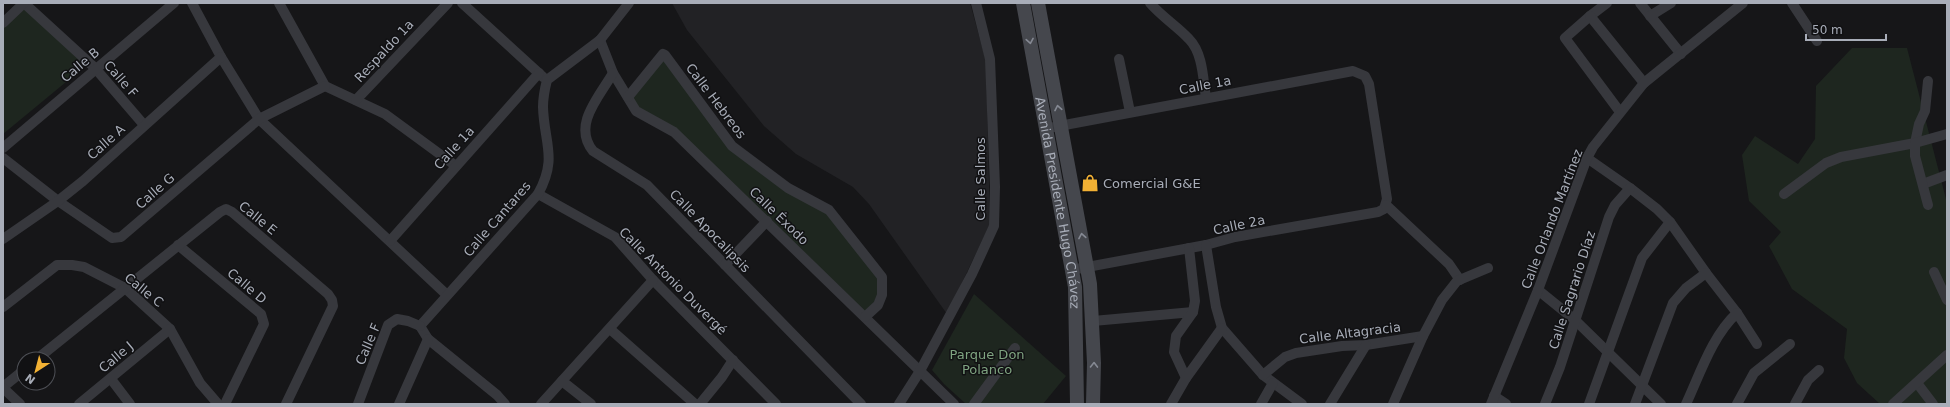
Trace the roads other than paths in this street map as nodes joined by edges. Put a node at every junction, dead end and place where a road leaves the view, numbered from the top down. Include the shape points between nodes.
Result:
1 (24, 3) edge
2 (174, 3) edge
3 (279, 3) edge
4 (448, 3) edge
5 (462, 3) edge
6 (629, 3) edge
7 (976, 3) edge
8 (1022, 3) edge
9 (1038, 3) edge
10 (1150, 3) edge
11 (1607, 3) edge
12 (1640, 3) edge
13 (1671, 3) edge
14 (1743, 3) edge
15 (1792, 3) edge
16 (195, 4) edge
17 (1731, 7) edge
18 (1590, 16) junction
19 (1650, 16) junction
20 (3, 23) edge
21 (600, 40) junction
22 (1817, 42) dead end
23 (1681, 54) junction
24 (222, 57) junction
25 (1119, 59) dead end
26 (95, 68) junction
27 (614, 73) junction
28 (543, 76) junction
29 (1928, 81) dead end
30 (1644, 83) junction
31 (325, 86) junction
32 (628, 96) junction
33 (1206, 98) junction
34 (356, 100) junction
35 (1130, 112) junction
36 (1620, 112) junction
37 (259, 118) junction
38 (144, 125) junction
39 (1061, 126) junction
40 (1046, 129) junction
41 (1947, 134) edge
42 (1915, 143) junction
43 (3, 148) edge
44 (3, 158) edge
45 (1587, 158) junction
46 (456, 166) junction
47 (1947, 175) edge
48 (1923, 184) junction
49 (1630, 188) junction
50 (538, 194) junction
51 (1784, 194) dead end
52 (58, 201) junction
53 (1387, 202) junction
54 (1928, 204) dead end
55 (767, 221) junction
56 (1670, 222) junction
57 (3, 239) edge
58 (390, 241) junction
59 (178, 245) junction
60 (1206, 245) junction
61 (1189, 248) junction
62 (725, 265) junction
63 (1087, 268) junction
64 (1488, 268) dead end
65 (1071, 270) junction
66 (1934, 272) dead end
67 (1706, 273) junction
68 (653, 280) junction
69 (1460, 280) junction
70 (125, 288) junction
71 (1538, 290) junction
72 (447, 295) junction
73 (1947, 300) edge
74 (3, 307) edge
75 (1193, 312) junction
76 (1737, 313) junction
77 (865, 317) junction
78 (1575, 320) junction
79 (1093, 321) junction
80 (420, 326) junction
81 (1222, 328) junction
82 (170, 329) junction
83 (610, 329) junction
84 (1423, 336) junction
85 (428, 339) junction
86 (1756, 344) dead end
87 (1790, 344) dead end
88 (1366, 345) junction
89 (1014, 348) dead end
90 (47, 351) edge
91 (1608, 352) junction
92 (1947, 355) edge
93 (733, 360) junction
94 (1819, 370) dead end
95 (920, 371) junction
96 (1263, 375) junction
97 (16, 376) edge
98 (1186, 378) junction
99 (111, 379) junction
100 (562, 381) junction
101 (1917, 382) junction
102 (1273, 383) junction
103 (1642, 386) junction
104 (3, 387) edge
105 (1492, 400) edge
106 (20, 404) edge
107 (79, 404) edge
108 (130, 404) edge
109 (218, 404) edge
110 (225, 404) edge
111 (286, 404) edge
112 (358, 404) edge
113 (399, 404) edge
114 (505, 404) edge
115 (541, 404) edge
116 (591, 404) edge
117 (695, 404) edge
118 (700, 404) edge
119 (776, 404) edge
120 (861, 404) edge
121 (899, 404) edge
122 (954, 404) edge
123 (974, 404) edge
124 (1077, 404) edge
125 (1092, 404) edge
126 (1171, 404) edge
127 (1261, 404) edge
128 (1302, 404) edge
129 (1330, 404) edge
130 (1393, 404) edge
131 (1506, 404) edge
132 (1545, 404) edge
133 (1589, 404) edge
134 (1635, 404) edge
135 (1661, 404) edge
136 (1686, 404) edge
137 (1737, 404) edge
138 (1795, 404) edge
139 (1893, 404) edge
140 (1933, 404) edge

1 - 20 street
1 - 26 street, Calle F
2 - 26 street, Calle B
3 - 31 street
4 - 34 street, Respaldo 1a
5 - 28 street
6 - 21 street
7 - 95 street, Calle Salmos via 990,59 996,187 994,226 972,274
8 -> 40 main road, Avenida Presidente Hugo Chávez
39 -> 9 main road, Avenida Presidente Hugo Chávez
10 - 33 street via 1160,15 1189,38 1196,49
11 - 18 street
12 - 19 street
13 - 19 street
14 - 17 street, Calle Orlando Martínez
15 - 22 street
16 - 24 street
17 - 23 street, Calle Orlando Martínez
18 - 30 street
18 - 36 street via 1565,38
19 - 23 street
21 - 27 street, Calle Éxodo
21 - 28 street
23 - 30 street, Calle Orlando Martínez
24 - 37 street
24 - 38 street, Calle A
25 - 35 street
26 - 38 street, Calle F
26 - 43 street, Calle B
27 - 32 street, Calle Éxodo
27 - 62 street, Calle Apocalipsis via 586,118 584,128 587,143 593,151 647,185
28 - 46 street, Calle 1a
28 - 50 street, Calle Cantares via 548,165 545,180
29 - 42 street via 1925,111
30 - 36 street, Calle Orlando Martínez
31 - 34 street
31 - 37 street, Calle G
32 - 55 street, Calle Éxodo via 636,111 674,132
32 - 77 street, Calle Hebreos via 663,54 666,55 732,146 788,188 829,210 882,277 882,295 878,306
33 - 35 street, Calle 1a
33 - 53 street, Calle 1a via 1353,71 1365,76 1369,84
34 - 46 street via 385,114
35 - 39 street, Calle 1a
36 - 45 street, Calle Orlando Martínez
37 - 52 street, Calle G via 121,237 112,238
37 - 58 street
38 - 52 street, Calle A
39 - 40 street, Calle 1a
63 -> 39 main road, Avenida Presidente Hugo Chávez
40 - 65 main road, Avenida Presidente Hugo Chávez
41 - 42 street
42 - 48 street via 1915,156
42 - 51 street via 1841,157 1826,163
44 - 52 street, Calle G
45 - 49 street
45 - 71 street, Calle Orlando Martínez
46 - 58 street, Calle 1a
47 - 48 street
48 - 54 street
49 - 56 street
49 - 78 street, Calle Sagrario Díaz via 1615,205 1609,217
50 - 68 street, Calle Antonio Duvergé via 615,237
50 - 72 street, Calle Cantares
52 - 57 street, Calle A
53 - 60 street, Calle 2a via 1384,209 1378,212 1235,237
53 - 69 street via 1449,264
55 - 62 street
55 - 77 street, Calle Éxodo
56 - 67 street
56 - 91 street via 1642,258
58 - 72 street
59 - 70 street, Calle E
59 - 110 street, Calle D via 261,314 263,319 264,324
59 - 111 street, Calle E via 226,209 332,300 332,306
60 - 61 street, Calle 2a
60 - 81 street
61 - 63 street, Calle 2a
61 - 75 street via 1195,301
62 - 120 street, Calle Apocalipsis
63 - 65 street, Calle 2a
63 - 79 main road, Avenida Presidente Hugo Chávez
64 - 69 street
65 - 124 main road, Avenida Presidente Hugo Chávez via 1075,287
66 - 73 street
67 - 76 street
67 - 103 street via 1686,288 1673,304
68 - 83 street
68 - 93 street, Calle Antonio Duvergé
69 - 84 street via 1442,300
70 - 74 street, Calle C via 84,267 57,266
70 - 82 street, Calle C
70 - 90 street, Calle E
71 - 78 street
71 - 105 street, Calle Orlando Martínez
72 - 80 street, Calle Cantares
75 - 79 street
75 - 98 street via 1176,336 1174,352
76 - 86 street
76 - 136 street via 1728,322 1710,353
77 - 95 street, Calle Éxodo
78 - 91 street
78 - 132 street, Calle Sagrario Díaz
125 -> 79 main road, Avenida Presidente Hugo Chávez
80 - 85 street
80 - 112 street, Calle F via 397,319 388,326
81 - 96 street
81 - 98 street
82 - 99 street, Calle J
82 - 109 street, Calle C via 200,383
83 - 100 street
83 - 117 street
84 - 88 street, Calle Altagracia
84 - 130 street
85 - 113 street
85 - 114 street
87 - 137 street via 1754,373
88 - 96 street, Calle Altagracia via 1296,352 1284,357
88 - 129 street
89 - 123 street
91 - 103 street
91 - 133 street
92 - 101 street
93 - 118 street
93 - 119 street, Calle Antonio Duvergé
94 - 138 street via 1808,380
95 - 121 street, Calle Salmos
95 - 122 street, Calle Éxodo
96 - 102 street
97 - 104 street
98 - 126 street
99 - 107 street, Calle J
99 - 108 street
100 - 115 street
100 - 116 street
101 - 139 street
101 - 140 street
102 - 127 street
102 - 128 street
103 - 134 street
103 - 135 street
104 - 106 street
105 - 131 street

